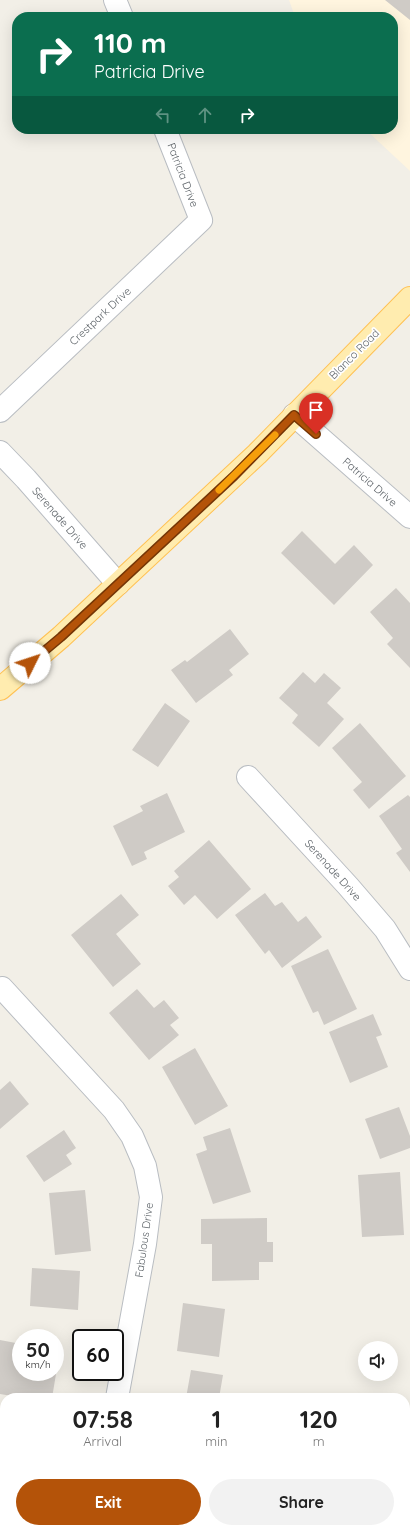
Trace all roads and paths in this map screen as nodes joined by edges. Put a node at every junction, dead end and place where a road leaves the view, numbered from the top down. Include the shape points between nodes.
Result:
1 (115, 0) edge
2 (120, 12) edge
3 (167, 134) edge
4 (201, 220) joint
5 (410, 298) edge
6 (0, 411) edge
7 (294, 415) junction
8 (0, 452) edge
9 (410, 517) edge
10 (118, 584) junction
11 (0, 689) edge
12 (248, 776) dead end
13 (410, 969) edge
14 (2, 988) dead end
15 (118, 1393) edge

1 - 2 street
3 - 4 street, Patricia Drive
4 - 6 street, Crestpark Drive
5 - 7 main road, Blanco Road
7 - 9 street, Patricia Drive
7 - 10 main road, Blanco Road via 257,454
8 - 10 street, Serenade Drive
10 - 11 main road, Blanco Road
12 - 13 street, Serenade Drive via 385,929
14 - 15 street, Fabulous Drive via 114,1110 132,1136 145,1166 151,1197

